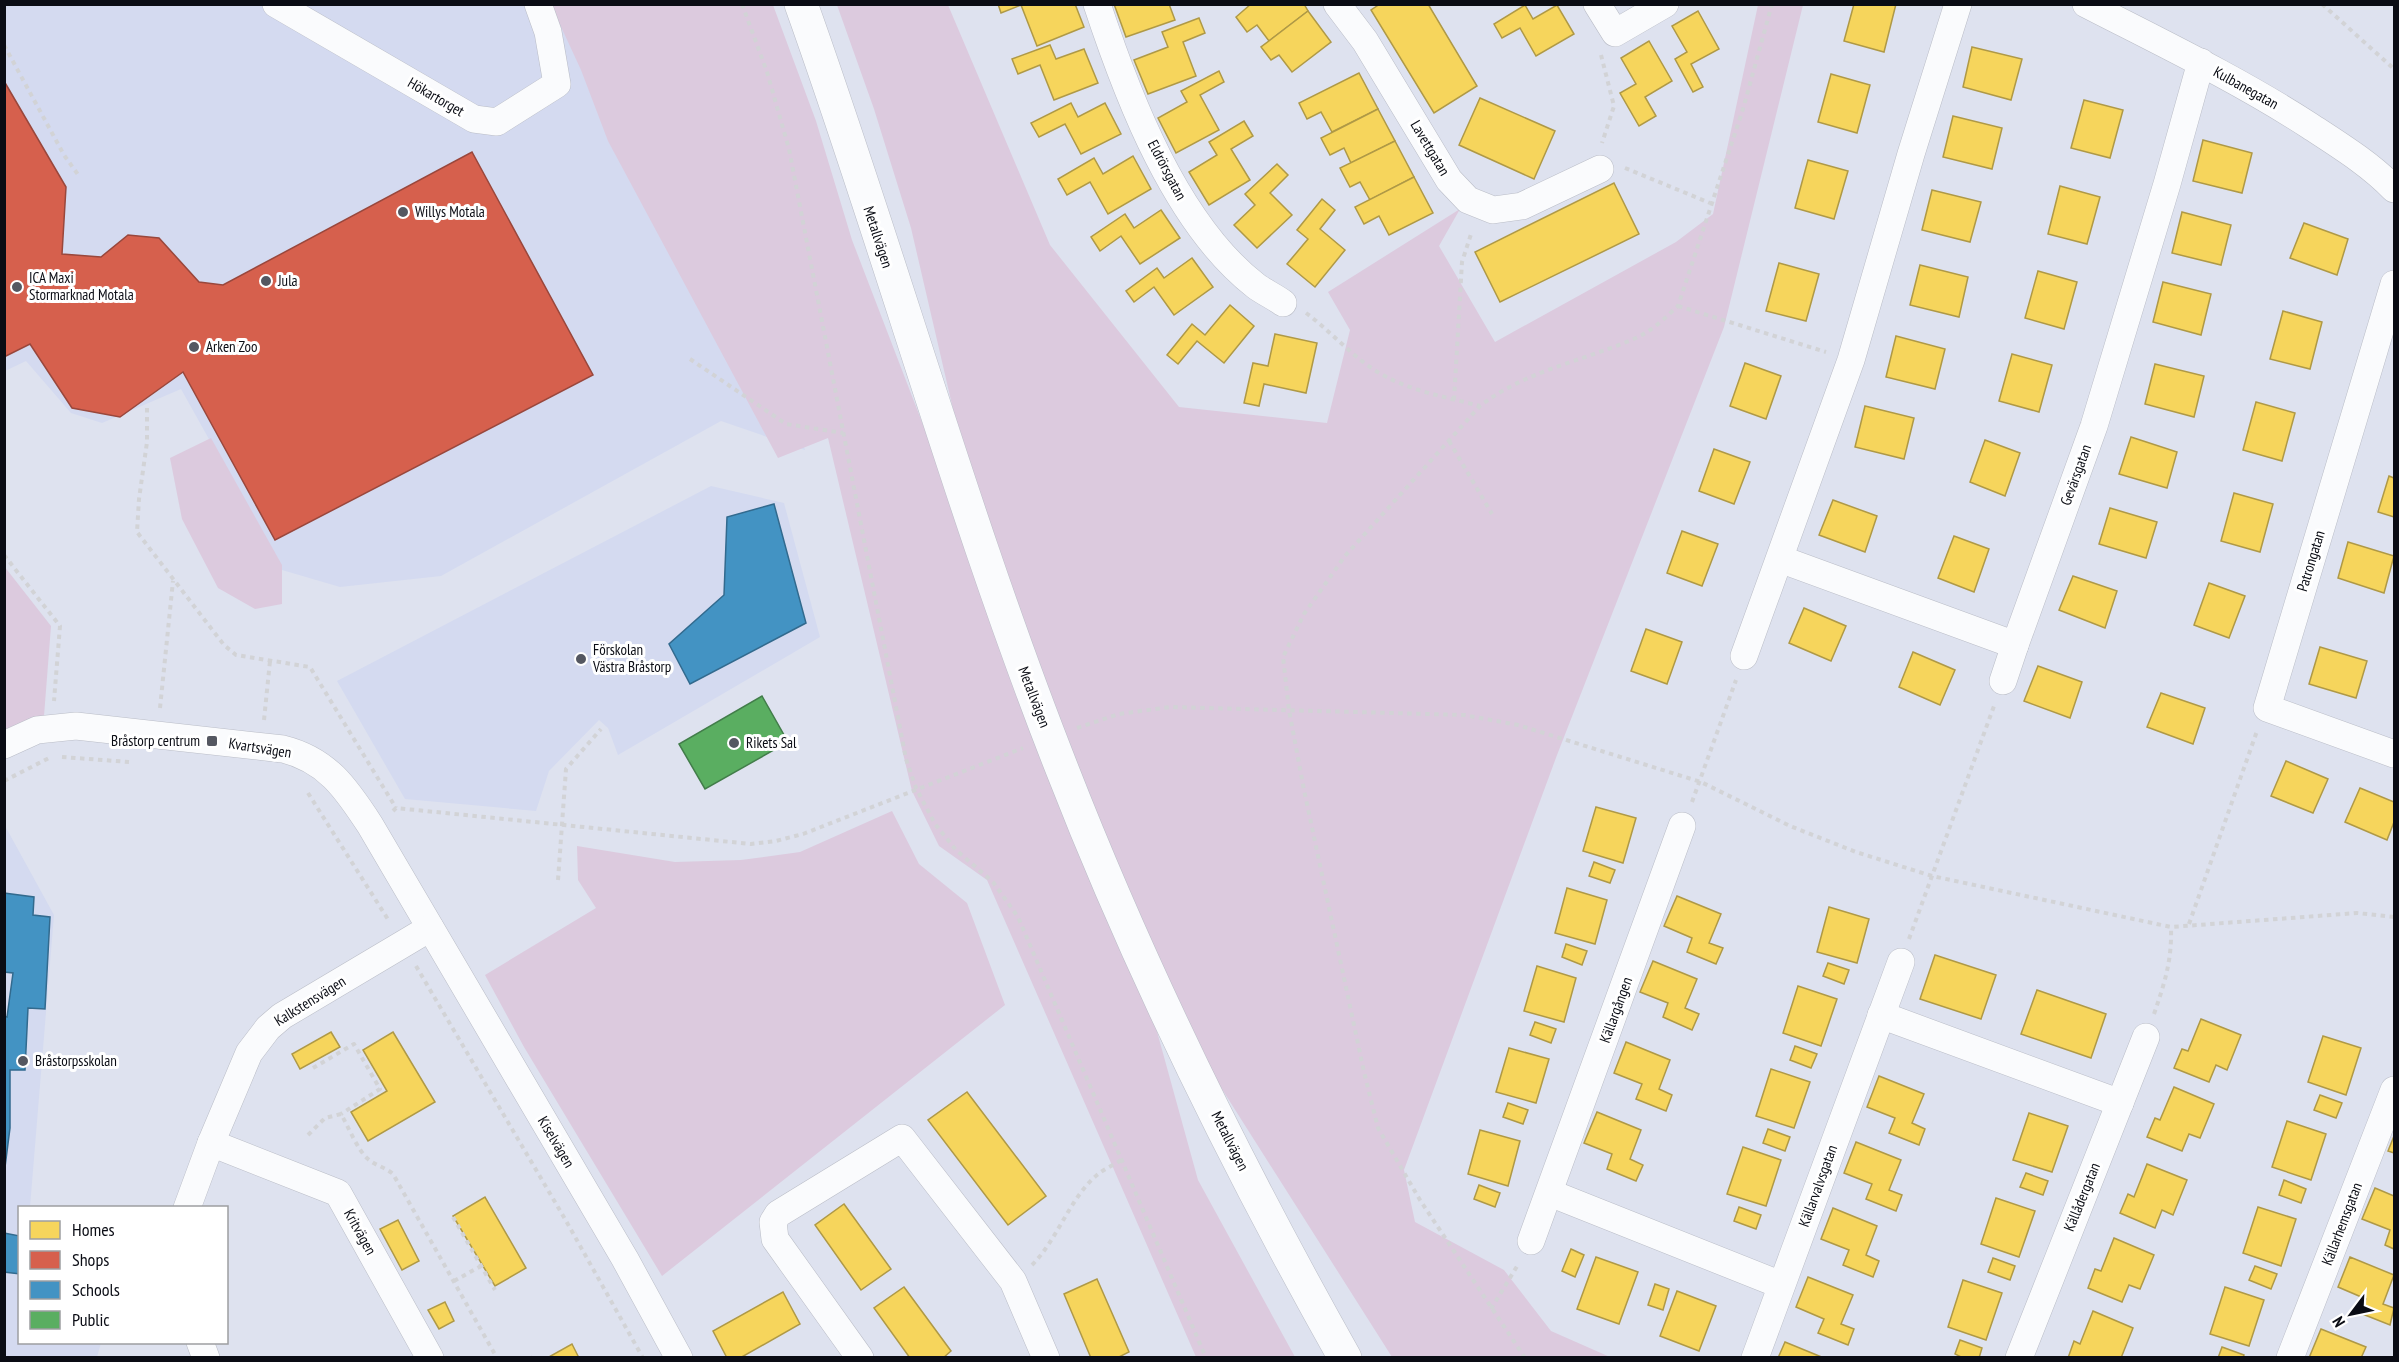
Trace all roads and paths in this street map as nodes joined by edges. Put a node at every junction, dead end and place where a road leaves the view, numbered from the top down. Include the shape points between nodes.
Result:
1 (276, 4) edge
2 (538, 4) edge
3 (741, 4) edge
4 (801, 4) edge
5 (1097, 4) edge
6 (1337, 4) edge
7 (1598, 4) edge
8 (1665, 4) edge
9 (1772, 4) edge
10 (1958, 4) edge
11 (2086, 4) edge
12 (2322, 4) edge
13 (1615, 33) junction
14 (4, 45) edge
15 (2200, 62) junction
16 (2394, 69) edge
17 (1600, 169) junction
18 (79, 176) dead end
19 (2394, 189) edge
20 (1710, 203) junction
21 (1481, 205) junction
22 (2394, 284) edge
23 (1283, 303) joint
24 (1678, 306) junction
25 (690, 359) dead end
26 (1851, 360) junction
27 (1454, 400) junction
28 (1480, 406) junction
29 (147, 408) dead end
30 (843, 433) junction
31 (1449, 441) junction
32 (1492, 514) dead end
33 (4, 555) edge
34 (1780, 559) junction
35 (174, 581) junction
36 (2015, 645) junction
37 (1744, 656) joint
38 (2003, 681) joint
39 (2267, 708) junction
40 (1289, 710) junction
41 (53, 727) junction
42 (601, 729) dead end
43 (1068, 730) dead end
44 (157, 735) junction
45 (4, 745) edge
46 (1030, 746) dead end
47 (2394, 754) edge
48 (132, 762) dead end
49 (4, 781) edge
50 (1701, 782) junction
51 (916, 788) junction
52 (307, 791) dead end
53 (560, 826) junction
54 (1682, 826) joint
55 (1932, 876) junction
56 (558, 880) dead end
57 (2394, 917) edge
58 (2189, 925) junction
59 (2171, 927) junction
60 (430, 928) junction
61 (403, 944) junction
62 (1901, 962) joint
63 (1881, 1015) junction
64 (2146, 1037) joint
65 (313, 1068) dead end
66 (2394, 1090) edge
67 (2120, 1103) junction
68 (341, 1114) junction
69 (308, 1134) dead end
70 (211, 1143) junction
71 (1121, 1160) junction
72 (1550, 1193) junction
73 (189, 1206) edge
74 (453, 1216) dead end
75 (1531, 1241) joint
76 (481, 1266) junction
77 (454, 1281) junction
78 (1013, 1281) junction
79 (1781, 1285) junction
80 (495, 1290) dead end
81 (1491, 1309) junction
82 (430, 1358) edge
83 (496, 1358) edge
84 (644, 1358) edge
85 (679, 1358) edge
86 (860, 1358) edge
87 (1046, 1358) edge
88 (1206, 1358) edge
89 (1345, 1358) edge
90 (1525, 1358) edge
91 (1755, 1358) edge
92 (2019, 1358) edge
93 (2290, 1358) edge

1 - 2 street, Hökartorget via 474,119 497,122 557,84 548,32
3 - 30 path via 767,72 789,149
4 - 89 main road, Metallvägen via 992,579 1062,770 1121,913 1186,1054
5 - 23 street, Eldrörsgatan via 1131,96 1191,215 1222,254 1256,286
6 - 21 street, Lavettgatan via 1365,41 1449,180 1468,200
7 - 13 street
8 - 13 street
9 - 20 path via 1743,109
10 - 26 street
11 - 15 street, Kulbanegatan
12 - 16 path
13 - 17 path via 1600,52 1614,106 1597,158
14 - 18 path
15 - 19 street, Kulbanegatan via 2323,134
15 - 36 street, Gevärsgatan via 2094,426
17 - 20 path via 1630,169
17 - 21 street, Lavettgatan via 1522,206 1493,210
20 - 24 path
21 - 27 path via 1462,262
22 - 39 street, Patrongatan
23 - 27 path via 1307,313 1369,366 1389,378 1408,388
24 - 26 path
24 - 28 path via 1639,336 1521,380
25 - 30 path via 786,424
26 - 34 street
27 - 28 path
28 - 31 path
29 - 35 path via 137,532
30 - 51 path via 906,759
31 - 32 path
31 - 40 path via 1345,556 1304,614 1283,657
33 - 41 path via 60,626
34 - 36 street
34 - 37 street
35 - 44 path
35 - 53 path via 236,655 310,667 396,808
36 - 38 street, Gevärsgatan
37 - 50 path
38 - 55 path
39 - 47 street
39 - 58 path
40 - 43 path via 1170,706 1119,714
40 - 50 path via 1464,714 1518,725
40 - 81 path via 1378,1128
41 - 44 street, Kvartsvägen
41 - 45 street, Kvartsvägen
42 - 53 path via 566,770
44 - 60 street, Kvartsvägen via 283,749 323,767 347,789
46 - 51 path
48 - 49 path via 52,756
50 - 54 path
50 - 55 path via 1790,826
51 - 53 path via 803,834 776,841 751,843
51 - 71 path via 935,824 956,850 993,882 1018,917
52 - 61 path
53 - 56 path
54 - 72 street, Källargången
55 - 59 path
55 - 62 path
57 - 58 path via 2357,913
58 - 59 path
59 - 64 path via 2168,973
60 - 61 street, Kalkstensvägen
60 - 85 street, Kiselvägen
61 - 70 street, Kalkstensvägen via 268,1028 249,1053
61 - 84 path
62 - 63 street, Källarvalvsgatan
63 - 67 street
63 - 79 street, Källarvalvsgatan
64 - 67 street, Källådergatan
65 - 68 path via 354,1044 380,1089
66 - 93 street, Källarhemsgatan
67 - 92 street, Källådergatan
68 - 69 path via 325,1118
68 - 77 path via 364,1156 393,1174
70 - 73 street, Kalkstensvägen
70 - 82 street, Kritvägen via 338,1193
71 - 78 path via 1098,1174 1052,1242
71 - 88 path
72 - 75 street, Källargången
72 - 79 street
74 - 76 path
75 - 81 path
76 - 77 path
76 - 80 path
77 - 83 path
78 - 86 street via 902,1138 778,1214 773,1222 775,1239
78 - 87 street
79 - 91 street, Källarvalvsgatan
81 - 90 path

